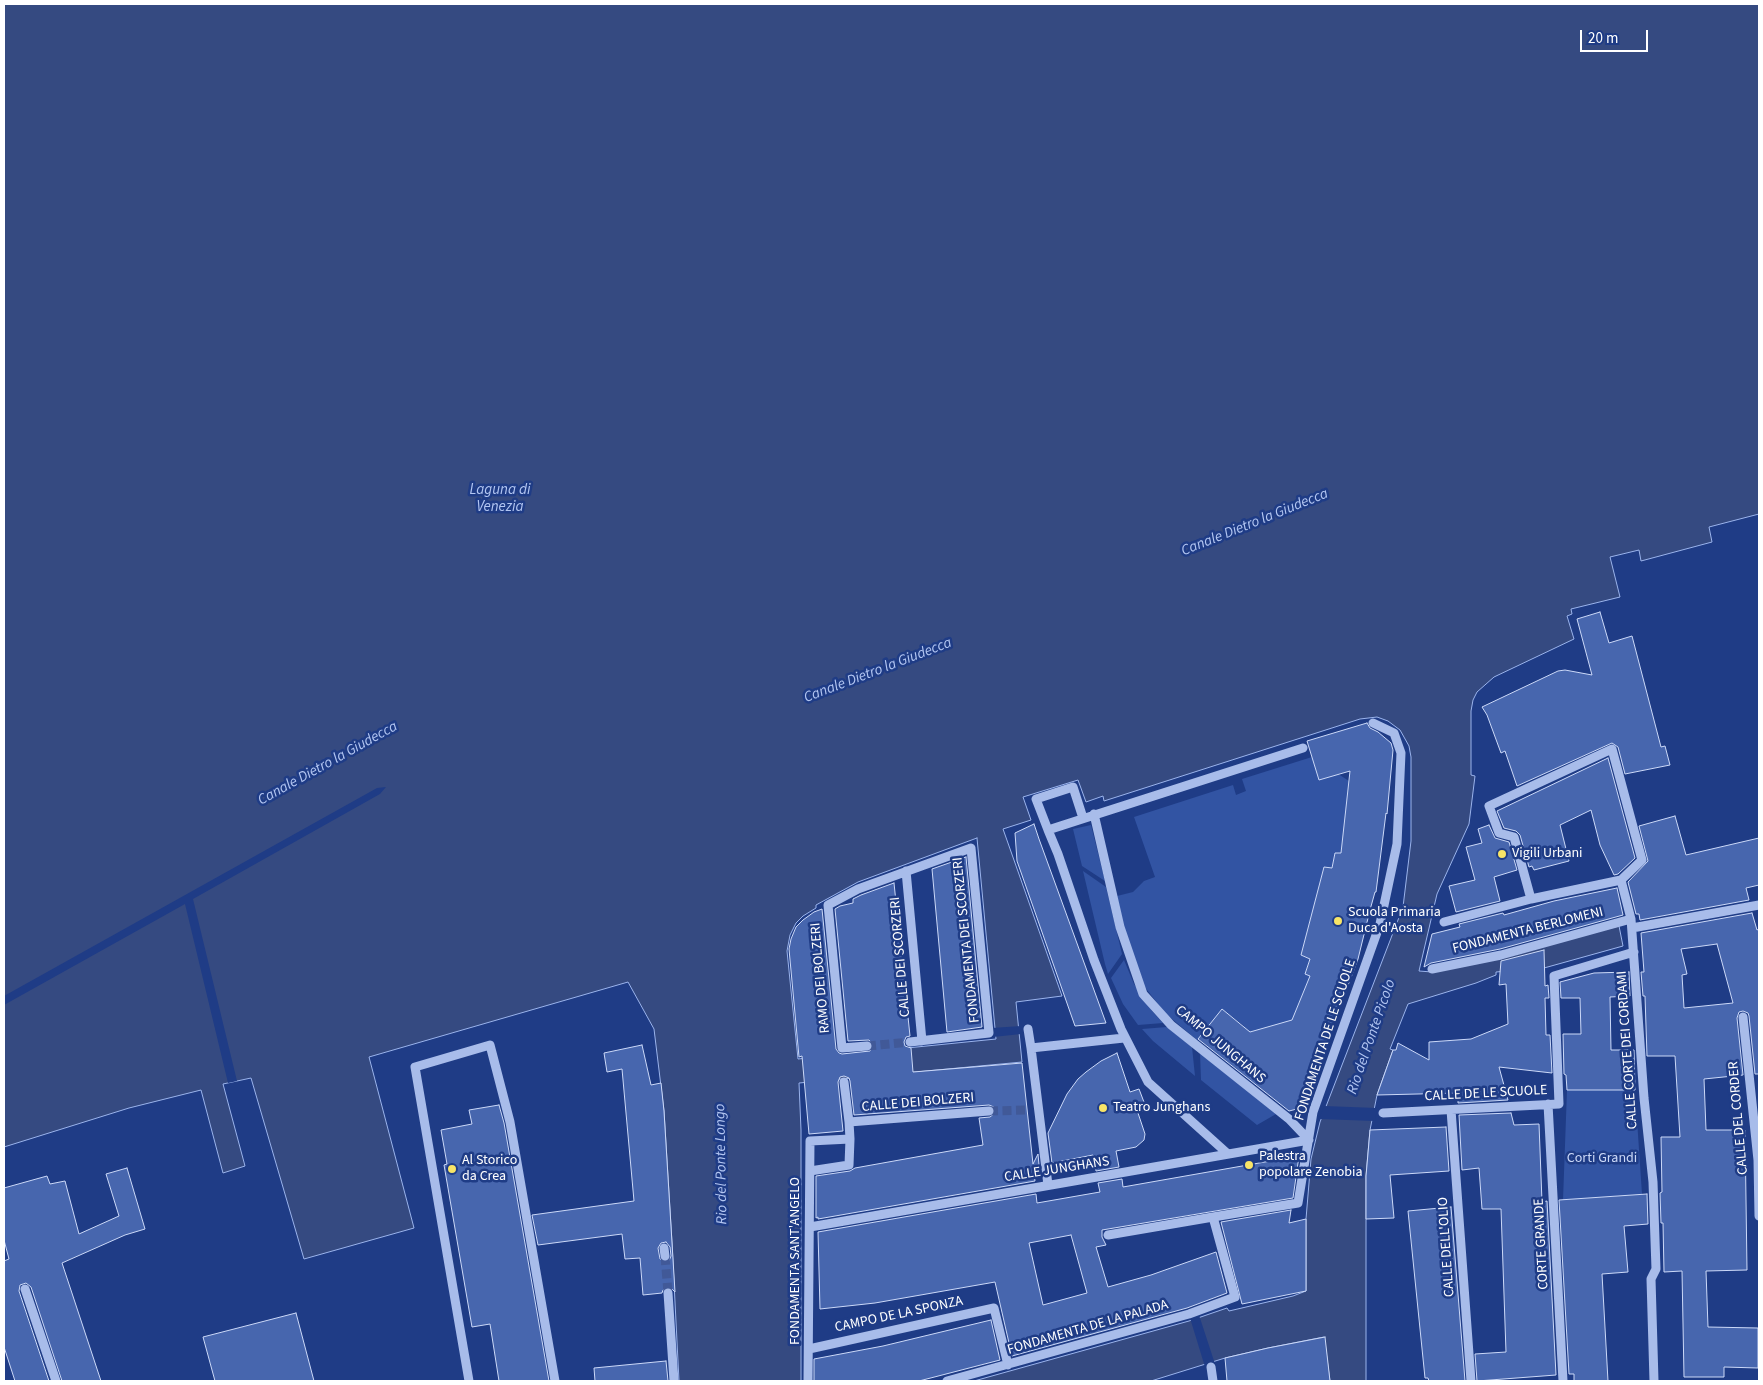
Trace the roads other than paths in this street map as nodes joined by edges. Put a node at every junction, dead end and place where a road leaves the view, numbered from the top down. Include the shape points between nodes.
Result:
1 (1373, 723) dead end
2 (1304, 748) dead end
3 (1094, 814) junction
4 (1083, 818) junction
5 (1048, 830) junction
6 (906, 871) junction
7 (1621, 880) junction
8 (1531, 900) junction
9 (828, 905) joint
10 (1759, 905) edge
11 (1444, 922) dead end
12 (1631, 924) junction
13 (1634, 952) junction
14 (1432, 969) dead end
15 (1743, 1017) dead end
16 (1028, 1029) dead end
17 (1124, 1038) junction
18 (922, 1041) junction
19 (910, 1042) tunnel mouth
20 (867, 1046) tunnel mouth
21 (1031, 1048) junction
22 (844, 1082) dead end
23 (1548, 1104) junction
24 (1038, 1109) junction
25 (1028, 1110) tunnel mouth
26 (1451, 1110) junction
27 (989, 1111) tunnel mouth
28 (1383, 1113) dead end
29 (849, 1122) junction
30 (850, 1139) junction
31 (1308, 1140) junction
32 (1228, 1154) junction
33 (810, 1171) junction
34 (1048, 1185) junction
35 (1759, 1216) edge
36 (1213, 1217) junction
37 (810, 1227) junction
38 (1108, 1235) dead end
39 (25, 1289) dead end
40 (668, 1293) tunnel mouth
41 (809, 1349) junction
42 (1008, 1365) junction
43 (1211, 1367) dead end
44 (56, 1381) edge
45 (469, 1381) edge
46 (555, 1381) edge
47 (674, 1381) edge
48 (808, 1381) edge
49 (947, 1381) edge
50 (1213, 1381) edge
51 (1471, 1381) edge
52 (1563, 1381) edge
53 (1654, 1381) edge

1 - 31 street, FONDAMENTA DE LE SCUOLE via 1394,733 1401,753 1397,844 1380,924 1313,1112
2 - 3 street
3 - 4 street
3 - 31 street, CAMPO JUNGHANS via 1120,926 1143,994 1171,1025 1289,1119
4 - 5 street
4 - 5 street via 1073,787 1036,799
5 - 17 street
6 - 9 street, FONDAMENTA DEI SCORZERI via 858,889
6 - 18 street, CALLE DEI SCORZERI
6 - 18 street, FONDAMENTA DEI SCORZERI via 971,848 989,1033
7 - 8 street
7 - 8 street via 1642,860 1612,749 1489,806 1499,832 1514,837
7 - 12 street, CALLE CORTE DEI CORDAMI
8 - 11 street
9 - 20 street, RAMO DEI BOLZERI via 842,1048
10 - 12 street, FONDAMENTA BERLOMENI
12 - 13 street, CALLE CORTE DEI CORDAMI
12 - 14 street, FONDAMENTA BERLOMENI
13 - 23 street, CALLE DE LE SCUOLE via 1554,976 1559,1104
13 - 53 street, CALLE CORTE DEI CORDAMI via 1653,1182 1656,1269 1651,1279
15 - 35 street, CALLE DEL CORDER via 1758,1160
16 - 21 street
17 - 21 street
17 - 32 street via 1148,1082
18 - 19 street
21 - 24 street
22 - 29 street, CALLE DEI BOLZERI
23 - 26 street, CALLE DE LE SCUOLE
23 - 52 street, CORTE GRANDE
24 - 25 street
24 - 34 street
26 - 28 street, CALLE DE LE SCUOLE
26 - 51 street, CALLE DELL'OLIO
27 - 29 street, CALLE DEI BOLZERI via 973,1116
29 - 30 street, CALLE DEI BOLZERI
30 - 33 street, CALLE DEI BOLZERI via 849,1165
30 - 33 street, FONDAMENTA SANT'ANGELO via 810,1141
31 - 32 street, CALLE JUNGHANS
31 - 36 street, FONDAMENTA DE LE SCUOLE via 1298,1203
32 - 34 street, CALLE JUNGHANS
33 - 37 street, FONDAMENTA SANT'ANGELO
34 - 37 street, CALLE JUNGHANS
36 - 38 street
36 - 42 street, FONDAMENTA DE LA PALADA via 1235,1297 1189,1314
37 - 41 street, FONDAMENTA SANT'ANGELO
39 - 44 street
40 - 47 street
41 - 42 street, CAMPO DE LA SPONZA via 994,1308
41 - 48 street, FONDAMENTA SANT'ANGELO
42 - 49 street, FONDAMENTA DE LA PALADA
43 - 50 street
45 - 46 street via 415,1067 490,1045 510,1122

